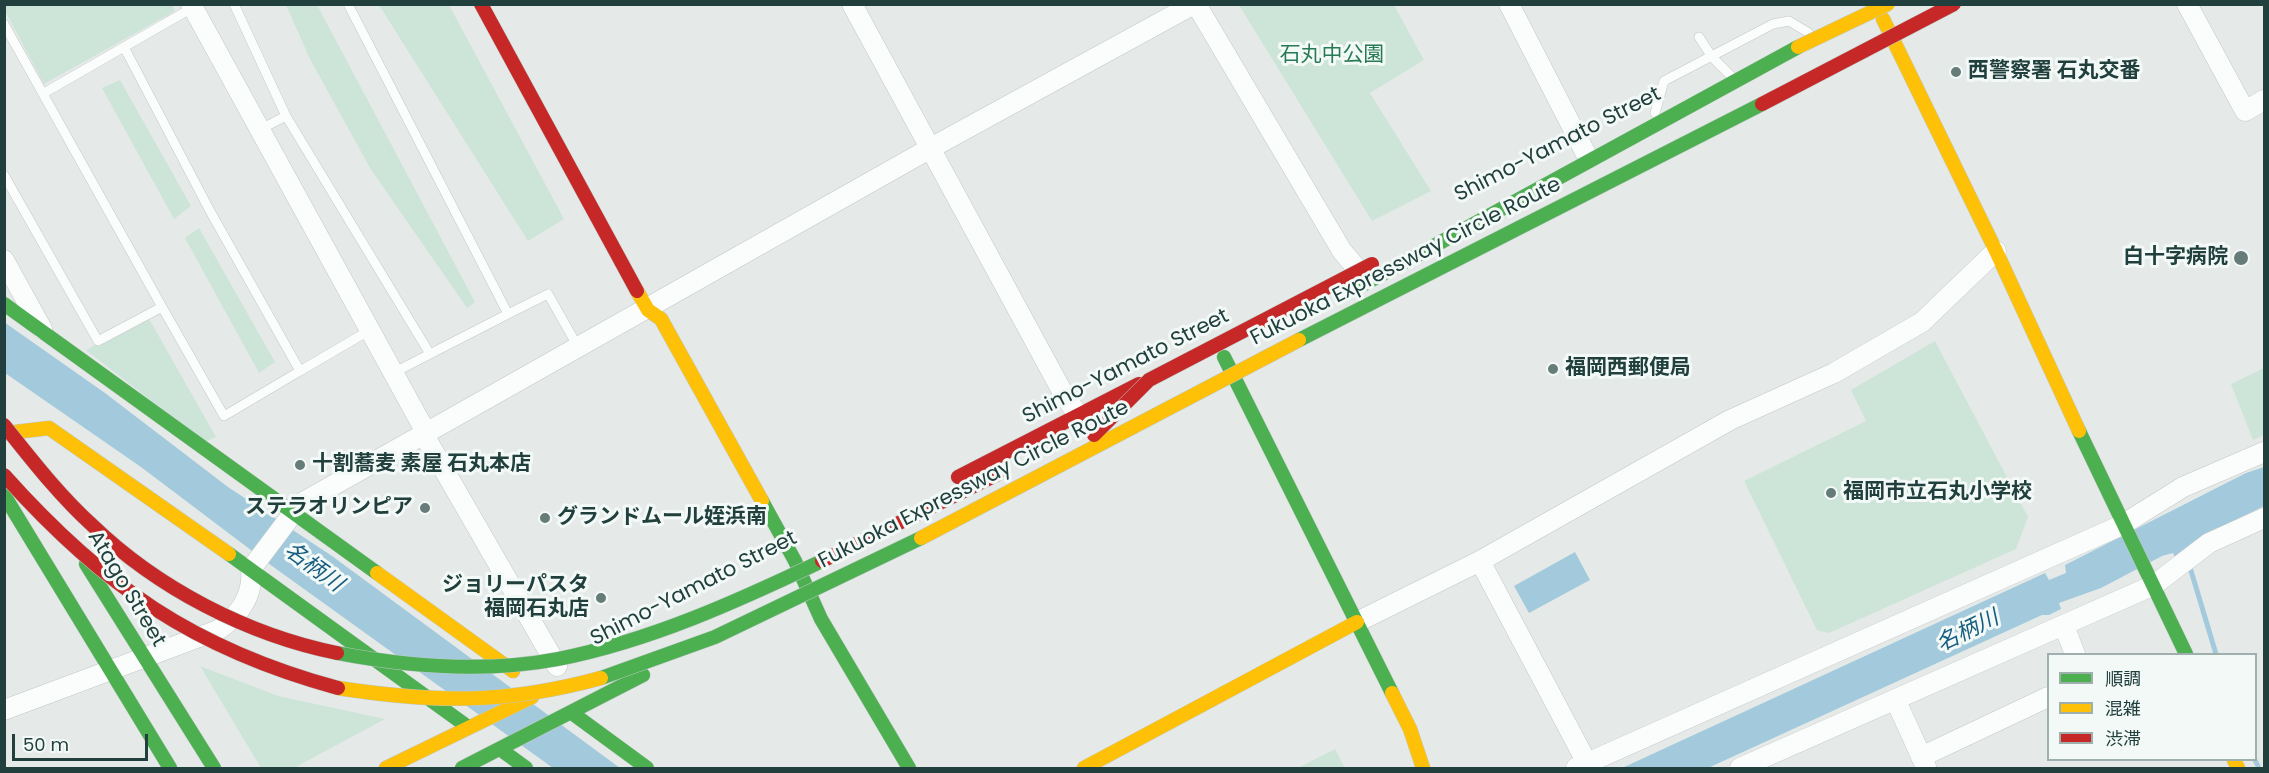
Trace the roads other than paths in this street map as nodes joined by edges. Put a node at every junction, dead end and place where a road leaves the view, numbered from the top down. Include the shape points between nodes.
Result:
1 (234, 4) edge
2 (348, 4) edge
3 (482, 4) edge
4 (852, 4) edge
5 (1195, 4) edge
6 (1509, 4) edge
7 (1944, 4) edge
8 (1954, 4) edge
9 (1962, 4) edge
10 (2187, 4) edge
11 (192, 6) edge
12 (1882, 6) edge
13 (4, 24) edge
14 (1699, 37) dead end
15 (1818, 39) junction
16 (1892, 40) junction
17 (124, 47) junction
18 (1712, 57) junction
19 (1735, 80) junction
20 (44, 93) junction
21 (2265, 100) edge
22 (286, 116) junction
23 (1653, 121) junction
24 (259, 130) junction
25 (929, 149) junction
26 (1586, 154) junction
27 (4, 175) edge
28 (1413, 242) dead end
29 (1996, 251) junction
30 (4, 260) edge
31 (1358, 270) junction
32 (1346, 294) dead end
33 (4, 304) edge
34 (162, 307) junction
35 (648, 310) junction
36 (508, 314) junction
37 (370, 330) junction
38 (45, 333) junction
39 (1278, 335) dead end
40 (1218, 343) junction
41 (578, 347) junction
42 (430, 354) junction
43 (1231, 369) junction
44 (300, 371) junction
45 (393, 373) junction
46 (1080, 424) junction
47 (5, 429) edge
48 (424, 435) junction
49 (2265, 452) edge
50 (1071, 459) junction
51 (1007, 469) dead end
52 (4, 474) edge
53 (4, 495) edge
54 (292, 512) junction
55 (2265, 518) edge
56 (2122, 525) junction
57 (795, 561) junction
58 (1480, 561) junction
59 (251, 568) junction
60 (2154, 585) junction
61 (807, 591) junction
62 (1357, 622) junction
63 (2064, 626) junction
64 (2075, 653) edge
65 (2186, 653) edge
66 (144, 658) junction
67 (111, 670) junction
68 (564, 678) junction
69 (543, 692) junction
70 (2047, 698) edge
71 (1896, 701) junction
72 (4, 710) edge
73 (572, 713) junction
74 (468, 727) junction
75 (501, 749) junction
76 (1113, 762) edge
77 (1924, 763) edge
78 (1581, 766) edge
79 (170, 768) edge
80 (214, 768) edge
81 (386, 768) edge
82 (462, 768) edge
83 (526, 768) edge
84 (647, 768) edge
85 (909, 768) edge
86 (1084, 768) edge
87 (1423, 768) edge
88 (1740, 768) edge

1 - 22 lane
2 - 36 lane
3 - 35 main road
4 - 25 street
5 - 25 street
5 - 31 street via 1342,251
6 - 26 street
7 - 43 main road, Fukuoka Expressway Circle Route, bridge
8 - 50 main road, Fukuoka Expressway Circle Route, bridge
9 - 16 main road
10 - 21 street via 2245,111
11 - 17 lane
11 - 24 street
12 - 15 main road, Shimo-Yamato Street
12 - 16 main road
12 - 32 main road, bridge via 1755,69
13 - 20 lane
14 - 18 lane
15 - 18 lane via 1789,21 1773,24
15 - 19 main road, Shimo-Yamato Street
16 - 29 main road
16 - 43 main road via 1602,190
17 - 20 lane
17 - 44 lane
18 - 19 lane
18 - 23 lane via 1664,81
19 - 23 main road, Shimo-Yamato Street
20 - 34 lane
22 - 24 lane
22 - 42 lane
23 - 26 main road, Shimo-Yamato Street
24 - 37 street
25 - 35 street
25 - 46 street
26 - 31 main road, Shimo-Yamato Street
27 - 34 lane via 98,341
28 - 50 main road, bridge via 1149,380
29 - 56 main road
29 - 58 street via 1922,322 1834,373 1730,420
30 - 38 street
31 - 40 main road, Shimo-Yamato Street
33 - 38 main road
34 - 44 lane via 224,416
35 - 41 street
35 - 57 main road via 661,319
36 - 41 lane via 548,294
36 - 42 lane
37 - 44 lane
37 - 45 street
38 - 54 main road
39 - 43 main road
40 - 43 main road
40 - 46 main road, Shimo-Yamato Street
41 - 48 street
42 - 45 lane
43 - 46 main road, Fukuoka Expressway Circle Route, bridge
43 - 61 main road
43 - 62 main road
45 - 48 street
46 - 57 main road, Shimo-Yamato Street
47 - 51 main road, Fukuoka Expressway Circle Route, bridge via 101,534 150,572 196,600 268,634 323,652 357,659 464,668 545,661 653,632 769,585
47 - 59 main road via 49,428
47 - 66 main road, Atago Street
48 - 54 street
48 - 68 street
49 - 56 street via 2183,488
50 - 52 main road, Fukuoka Expressway Circle Route, bridge via 729,634 604,678 469,701 390,697 347,689 261,664 219,646 177,625 107,579 57,533
53 - 67 main road
54 - 59 street
54 - 69 main road
55 - 60 street via 2209,543
56 - 60 main road
56 - 78 street
57 - 61 main road
57 - 68 main road, Shimo-Yamato Street
58 - 62 street
58 - 78 street
59 - 66 street via 253,583 232,621
59 - 74 main road
60 - 63 street
60 - 65 main road
61 - 73 main road
61 - 85 main road
62 - 76 main road
62 - 87 main road via 1410,729
63 - 64 street
63 - 71 street
66 - 67 street
66 - 80 main road, Atago Street
67 - 72 street
67 - 79 main road
68 - 69 main road, Shimo-Yamato Street
69 - 74 main road, Shimo-Yamato Street
70 - 77 street
71 - 77 street
71 - 88 street
73 - 75 main road
73 - 84 main road
74 - 81 main road, Shimo-Yamato Street
75 - 82 main road
75 - 83 main road
76 - 86 main road

